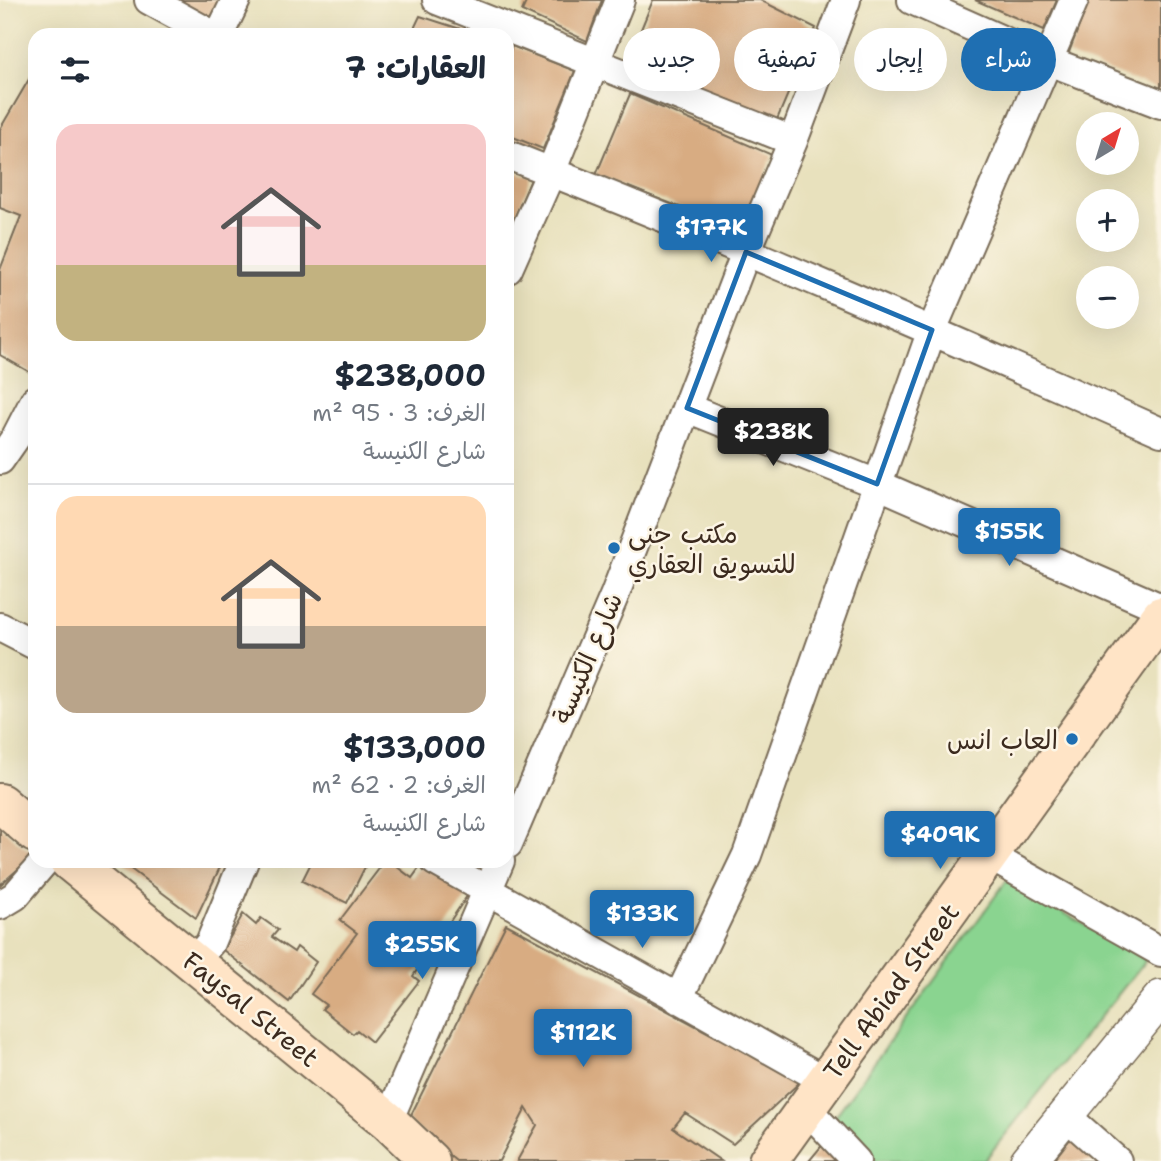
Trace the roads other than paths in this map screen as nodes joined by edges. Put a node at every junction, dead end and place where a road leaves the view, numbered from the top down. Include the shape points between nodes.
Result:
1 (149, 0) edge
2 (236, 0) edge
3 (437, 0) edge
4 (621, 0) edge
5 (846, 0) edge
6 (912, 0) edge
7 (1074, 0) edge
8 (203, 28) edge
9 (220, 28) edge
10 (508, 28) edge
11 (975, 28) edge
12 (514, 30) edge
13 (1056, 44) edge
14 (595, 62) junction
15 (1056, 64) edge
16 (1036, 91) edge
17 (1161, 104) edge
18 (793, 141) junction
19 (514, 157) edge
20 (551, 172) junction
21 (746, 252) junction
22 (514, 255) edge
23 (932, 330) junction
24 (687, 408) junction
25 (28, 414) edge
26 (1161, 432) edge
27 (0, 460) edge
28 (877, 484) junction
29 (1161, 608) edge
30 (1161, 616) edge
31 (0, 627) edge
32 (28, 641) edge
33 (0, 803) edge
34 (28, 827) edge
35 (514, 830) edge
36 (988, 855) junction
37 (39, 868) edge
38 (78, 868) edge
39 (241, 868) edge
40 (447, 868) edge
41 (497, 868) edge
42 (487, 891) junction
43 (0, 905) edge
44 (1161, 952) edge
45 (194, 962) junction
46 (1161, 998) edge
47 (678, 999) junction
48 (816, 1094) junction
49 (1065, 1115) junction
50 (388, 1121) junction
51 (430, 1161) edge
52 (768, 1161) edge
53 (856, 1161) edge
54 (1028, 1161) edge
55 (1117, 1161) edge

1 - 8 street
2 - 9 street
3 - 10 street
4 - 14 street
5 - 18 street, شارع الكنيسة
6 - 11 street
7 - 13 street
12 - 14 street
14 - 18 street
14 - 20 street
15 - 17 street
16 - 23 street
18 - 21 street, شارع الكنيسة
19 - 20 street
20 - 21 street
20 - 22 street
21 - 23 street
21 - 24 street, شارع الكنيسة
23 - 26 street
23 - 28 street
24 - 28 street
24 - 35 street, شارع الكنيسة via 615,594
25 - 27 street
28 - 29 street
28 - 47 street via 747,855
30 - 36 main road, Tell Abiad Street
31 - 32 street
33 - 34 main road
36 - 44 street
36 - 48 main road, Tell Abiad Street
37 - 43 street via 15,896
38 - 45 main road, Faysal Street
39 - 45 street via 210,943
40 - 42 street
41 - 42 street
42 - 47 street
42 - 50 street
45 - 50 main road, Faysal Street
46 - 49 street
47 - 48 street
48 - 52 main road, Tell Abiad Street
48 - 53 street
49 - 54 street
49 - 55 street
50 - 51 main road, Faysal Street

